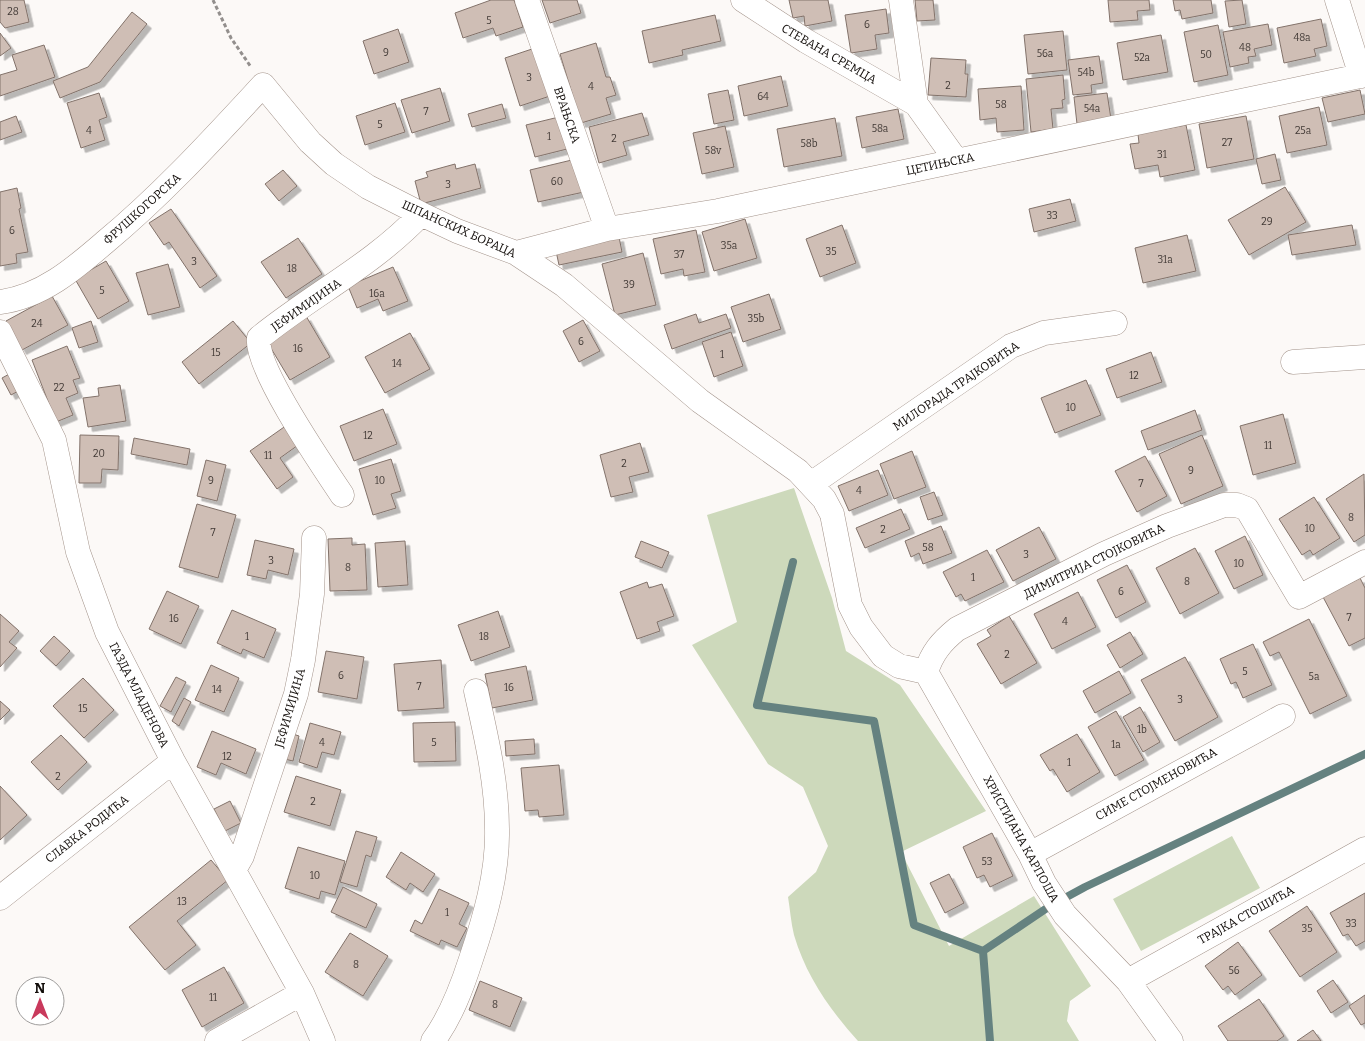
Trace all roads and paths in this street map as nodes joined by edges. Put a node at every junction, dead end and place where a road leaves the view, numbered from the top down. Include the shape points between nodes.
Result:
1 (213, 0) edge
2 (527, 0) edge
3 (743, 0) edge
4 (901, 0) edge
5 (1337, 0) edge
6 (1363, 75) edge
7 (264, 85) junction
8 (916, 104) junction
9 (956, 160) junction
10 (421, 214) junction
11 (607, 229) junction
12 (516, 253) junction
13 (0, 302) edge
14 (1115, 324) dead end
15 (0, 332) edge
16 (1365, 357) edge
17 (1293, 362) dead end
18 (811, 484) junction
19 (342, 495) dead end
20 (314, 538) dead end
21 (1365, 562) edge
22 (926, 672) junction
23 (476, 691) dead end
24 (1283, 716) dead end
25 (173, 761) junction
26 (1365, 849) edge
27 (1030, 854) junction
28 (234, 870) junction
29 (0, 898) edge
30 (1128, 981) junction
31 (302, 993) junction
32 (217, 1041) edge
33 (323, 1041) edge
34 (433, 1041) edge
35 (1171, 1041) edge

1 - 7 path via 231,38
2 - 11 street, ВРАЊСКА
3 - 8 street, СТЕВАНА СРЕМЦА via 806,41
4 - 8 street, СТЕВАНА СРЕМЦА
5 - 6 street
6 - 9 street, ЦЕТИЊСКА
7 - 10 street, ШПАНСКИХ БОРАЦА via 310,142 334,164 368,187
7 - 13 street, ФРУШКОГОРСКА via 145,210 92,254 51,284
8 - 9 street, СТЕВАНА СРЕМЦА
9 - 11 street, ЦЕТИЊСКА via 718,211
10 - 12 street, ШПАНСКИХ БОРАЦА
10 - 19 street, ЈЕФИМИЈИНА via 398,239 259,338 257,346 268,372 303,436
11 - 12 street, ЦЕТИЊСКА
12 - 18 street, ШПАНСКИХ БОРАЦА via 564,285 700,401
14 - 18 street, МИЛОРАДА ТРАЈКОВИЋА via 1044,333 1011,346
15 - 25 street, ГАЗДА МЛАДЕНОВА via 54,440 78,552 107,632
16 - 17 street
18 - 22 street, ШПАНСКИХ БОРАЦА via 832,514 850,605 861,627 883,656 900,666
20 - 28 street, ЈЕФИМИЈИНА via 308,636 296,694 242,856
21 - 22 street, ДИМИТРИЈА СТОЈКОВИЋА via 1299,597 1247,509 1224,505 1104,554 957,629 942,641
22 - 27 street, ХРИСТИЈАНА КАРПОША
23 - 34 street via 490,754 497,830 494,863 485,917 466,974 450,1013
24 - 27 street, СИМЕ СТОЈМЕНОВИЋА
25 - 28 street, ГАЗДА МЛАДЕНОВА
25 - 29 street, СЛАВКА РОДИЋА
26 - 30 street, ТРАЈКА СТОШИЋА
27 - 30 street, ХРИСТИЈАНА КАРПОША via 1044,884 1065,915
28 - 31 street, ГАЗДА МЛАДЕНОВА
30 - 35 street, ХРИСТИЈАНА КАРПОША
31 - 32 street
31 - 33 street, ГАЗДА МЛАДЕНОВА

